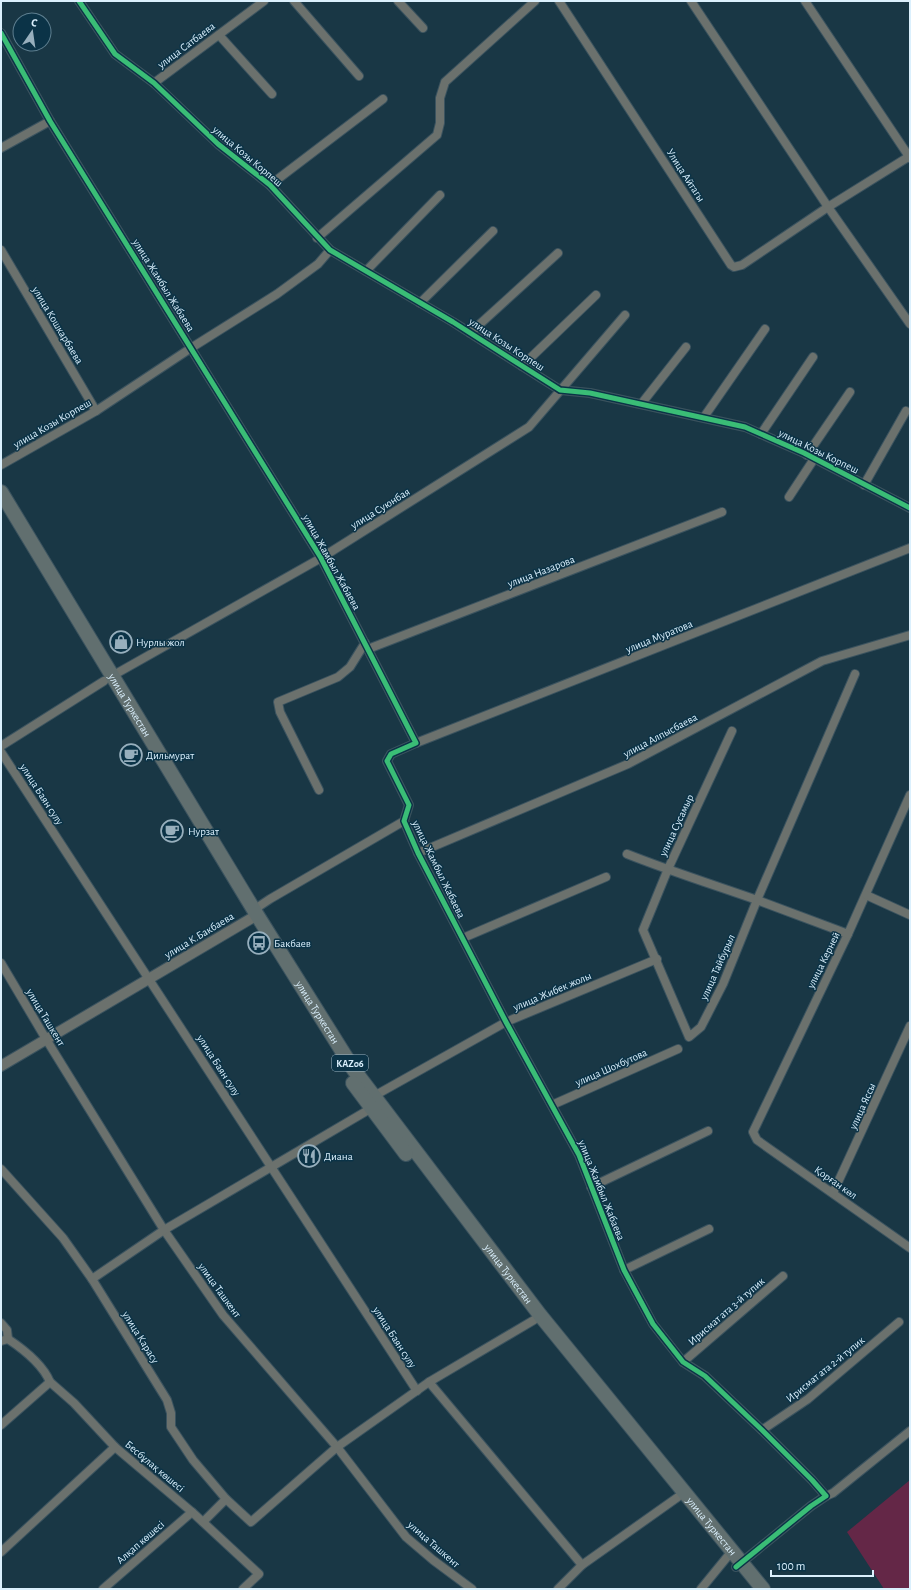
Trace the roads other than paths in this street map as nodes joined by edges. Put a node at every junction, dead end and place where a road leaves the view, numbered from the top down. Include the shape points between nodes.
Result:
1 (79, 1) edge
2 (264, 1) edge
3 (294, 1) edge
4 (398, 1) edge
5 (535, 1) edge
6 (559, 1) edge
7 (691, 1) edge
8 (805, 1) edge
9 (423, 28) dead end
10 (1, 33) edge
11 (219, 35) junction
12 (359, 76) dead end
13 (154, 83) junction
14 (272, 94) dead end
15 (383, 99) dead end
16 (50, 121) junction
17 (1, 148) edge
18 (910, 157) edge
19 (270, 185) junction
20 (440, 195) dead end
21 (828, 207) junction
22 (492, 231) dead end
23 (317, 238) junction
24 (1, 250) edge
25 (330, 250) junction
26 (558, 253) dead end
27 (366, 271) junction
28 (596, 295) dead end
29 (420, 303) junction
30 (625, 315) dead end
31 (910, 324) edge
32 (765, 329) dead end
33 (470, 333) junction
34 (686, 347) dead end
35 (191, 348) junction
36 (813, 357) dead end
37 (522, 366) junction
38 (560, 390) junction
39 (850, 392) dead end
40 (642, 403) junction
41 (96, 411) junction
42 (906, 411) dead end
43 (704, 418) junction
44 (760, 434) junction
45 (811, 457) junction
46 (1, 466) edge
47 (864, 485) junction
48 (1, 492) edge
49 (789, 497) dead end
50 (910, 508) edge
51 (1, 510) edge
52 (722, 512) dead end
53 (910, 548) edge
54 (321, 558) junction
55 (910, 635) edge
56 (366, 646) junction
57 (855, 674) dead end
58 (108, 678) junction
59 (732, 731) dead end
60 (416, 743) junction
61 (1, 746) edge
62 (1, 752) edge
63 (319, 790) dead end
64 (910, 795) edge
65 (404, 821) junction
66 (418, 853) junction
67 (627, 854) dead end
68 (668, 869) junction
69 (606, 876) dead end
70 (866, 895) junction
71 (757, 900) junction
72 (910, 915) edge
73 (253, 917) junction
74 (848, 934) junction
75 (463, 938) junction
76 (657, 959) junction
77 (1, 963) edge
78 (150, 978) junction
79 (506, 1022) junction
80 (910, 1026) edge
81 (46, 1039) junction
82 (678, 1049) dead end
83 (1, 1066) edge
84 (372, 1102) junction
85 (552, 1105) junction
86 (708, 1131) dead end
87 (753, 1132) joint
88 (270, 1166) junction
89 (1, 1169) edge
90 (592, 1187) junction
91 (833, 1193) junction
92 (709, 1229) dead end
93 (164, 1230) junction
94 (910, 1248) edge
95 (624, 1270) junction
96 (783, 1276) dead end
97 (92, 1279) junction
98 (534, 1320) junction
99 (899, 1322) dead end
100 (1, 1323) edge
101 (4, 1340) edge
102 (683, 1362) junction
103 (50, 1382) junction
104 (429, 1382) junction
105 (417, 1391) junction
106 (1, 1425) edge
107 (762, 1430) junction
108 (910, 1431) edge
109 (115, 1447) junction
110 (337, 1447) junction
111 (826, 1496) junction
112 (678, 1497) junction
113 (226, 1499) junction
114 (192, 1512) junction
115 (203, 1522) junction
116 (1, 1552) edge
117 (729, 1554) junction
118 (582, 1564) junction
119 (739, 1565) junction
120 (103, 1589) edge
121 (243, 1589) edge
122 (472, 1589) edge
123 (558, 1589) edge
124 (701, 1589) edge
125 (753, 1589) edge
126 (763, 1589) edge

1 - 13 street, улица Сатбаева via 115,54
2 - 11 street, улица Сатбаева
3 - 12 street
4 - 9 street
5 - 23 street via 445,82 440,98 440,123 437,135
6 - 21 street, Улица Айтагы via 731,265 742,265
7 - 21 street
8 - 18 street
10 - 16 street, улица Жамбыл Жабаева
11 - 13 street, улица Сатбаева
11 - 14 street
13 - 19 street, улица Козы Корпеш via 218,144
15 - 19 street
16 - 17 street
16 - 35 street, улица Жамбыл Жабаева
18 - 21 street, Улица Айтагы
19 - 23 street, улица Козы Корпеш
20 - 27 street
21 - 31 street
22 - 29 street
23 - 25 street, улица Козы Корпеш
24 - 41 street, улица Кошкарбаева
25 - 27 street, улица Козы Корпеш
25 - 35 street, улица Козы Корпеш via 318,264 277,294
26 - 33 street
27 - 29 street, улица Козы Корпеш
28 - 37 street
29 - 33 street, улица Козы Корпеш
30 - 38 street, улица Суюнбая
32 - 43 street
33 - 37 street, улица Козы Корпеш
34 - 40 street
35 - 41 street, улица Козы Корпеш
35 - 54 street, улица Жамбыл Жабаева
36 - 44 street
37 - 38 street, улица Козы Корпеш
38 - 40 street, улица Козы Корпеш
38 - 54 street, улица Суюнбая via 529,427
39 - 45 street
40 - 43 street, улица Козы Корпеш
41 - 46 street, улица Козы Корпеш
42 - 47 street
43 - 44 street, улица Козы Корпеш via 745,427
44 - 45 street, улица Козы Корпеш
45 - 47 street, улица Козы Корпеш
45 - 49 street
47 - 50 street, улица Козы Корпеш
48 - 58 highway, улица Туркестан / KАZ06
51 - 58 highway, улица Туркестан / KАZ06
52 - 56 street, улица Назарова
53 - 60 street, улица Муратова
54 - 56 street, улица Жамбыл Жабаева
54 - 58 street, улица Суюнбая
55 - 66 street, улица Алпысбаева via 822,661 628,764
56 - 60 street, улица Жамбыл Жабаева
56 - 63 street via 338,677 278,702 280,712
57 - 71 street, улица Тайбурыл
58 - 61 street, улица Суюнбая
58 - 73 highway, улица Туркестан / KАZ06
59 - 68 street, улица Сусамыр
60 - 65 street, улица Жамбыл Жабаева via 391,754 387,761 409,805
62 - 78 street, улица Баян сулу
64 - 70 street, улица Керней
65 - 66 street, улица Жамбыл Жабаева
65 - 73 street, улица К.Бакбаева via 270,899 258,907
66 - 75 street, улица Жамбыл Жабаева
67 - 68 street
68 - 71 street
68 - 76 street, улица Сусамыр via 643,930
69 - 75 street
70 - 72 street
70 - 74 street, улица Керней
71 - 74 street
71 - 76 street, улица Тайбурыл via 720,990 701,1028 689,1037
73 - 78 street, улица К.Бакбаева
73 - 84 highway, улица Туркестан / KАZ06 via 347,1075
74 - 87 street, улица Керней
75 - 79 street, улица Жамбыл Жабаева
76 - 79 street, улица Жибек жолы
77 - 81 street, улица Ташкент
78 - 81 street, улица К.Бакбаева
78 - 88 street, улица Баян сулу
79 - 84 street, улица Жибек жолы
79 - 85 street, улица Жамбыл Жабаева
80 - 91 street, улица Яссы
81 - 83 street, улица К.Бакбаева
81 - 93 street, улица Ташкент
82 - 85 street, улица Шохбутова
84 - 88 street, улица Жибек жолы
84 - 98 highway, улица Туркестан / KАZ06
84 - 117 highway, улица Туркестан / KАZ06
85 - 90 street, улица Жамбыл Жабаева via 579,1155
86 - 90 street
87 - 91 street, Қорған көл via 757,1140
88 - 93 street, улица Жибек жолы
88 - 105 street, улица Баян сулу
89 - 97 street, улица Карасу via 63,1238
90 - 95 street, улица Жамбыл Жабаева
91 - 94 street, Қорған көл
92 - 95 street
93 - 97 street, улица Жибек жолы
93 - 110 street, улица Ташкент via 223,1315
95 - 102 street, улица Жамбыл Жабаева via 653,1324
96 - 102 street, Ирисмат ата 3-й тупик
97 - 113 street, улица Карасу via 167,1400 171,1413 171,1427 193,1460
98 - 104 street
98 - 112 highway, улица Туркестан / KАZ06
99 - 107 street, Ирисмат ата 2-й тупик via 808,1399
100 - 101 street via 7,1330
101 - 103 street via 46,1372
102 - 107 street, улица Жамбыл Жабаева via 705,1376
103 - 106 street
103 - 109 street via 74,1403
104 - 105 street
104 - 118 street
105 - 110 street
107 - 111 street, улица Жамбыл Жабаева
108 - 111 street
109 - 114 street, Бесбұлақ көшесі
109 - 116 street, Бесбұлақ көшесі
110 - 113 street, улица Карасу via 251,1522
110 - 122 street, улица Ташкент via 406,1537
111 - 119 street
112 - 117 highway, улица Туркестан / KАZ06
112 - 118 street
113 - 115 street
114 - 115 street, Бесбұлақ көшесі
114 - 120 street, Алқап көшесі
115 - 121 street, Бесбұлақ көшесі via 259,1574
117 - 119 highway, улица Туркестан / KАZ06
117 - 124 street
118 - 123 street
119 - 125 highway, улица Туркестан / KАZ06
119 - 126 highway, улица Туркестан / KАZ06

